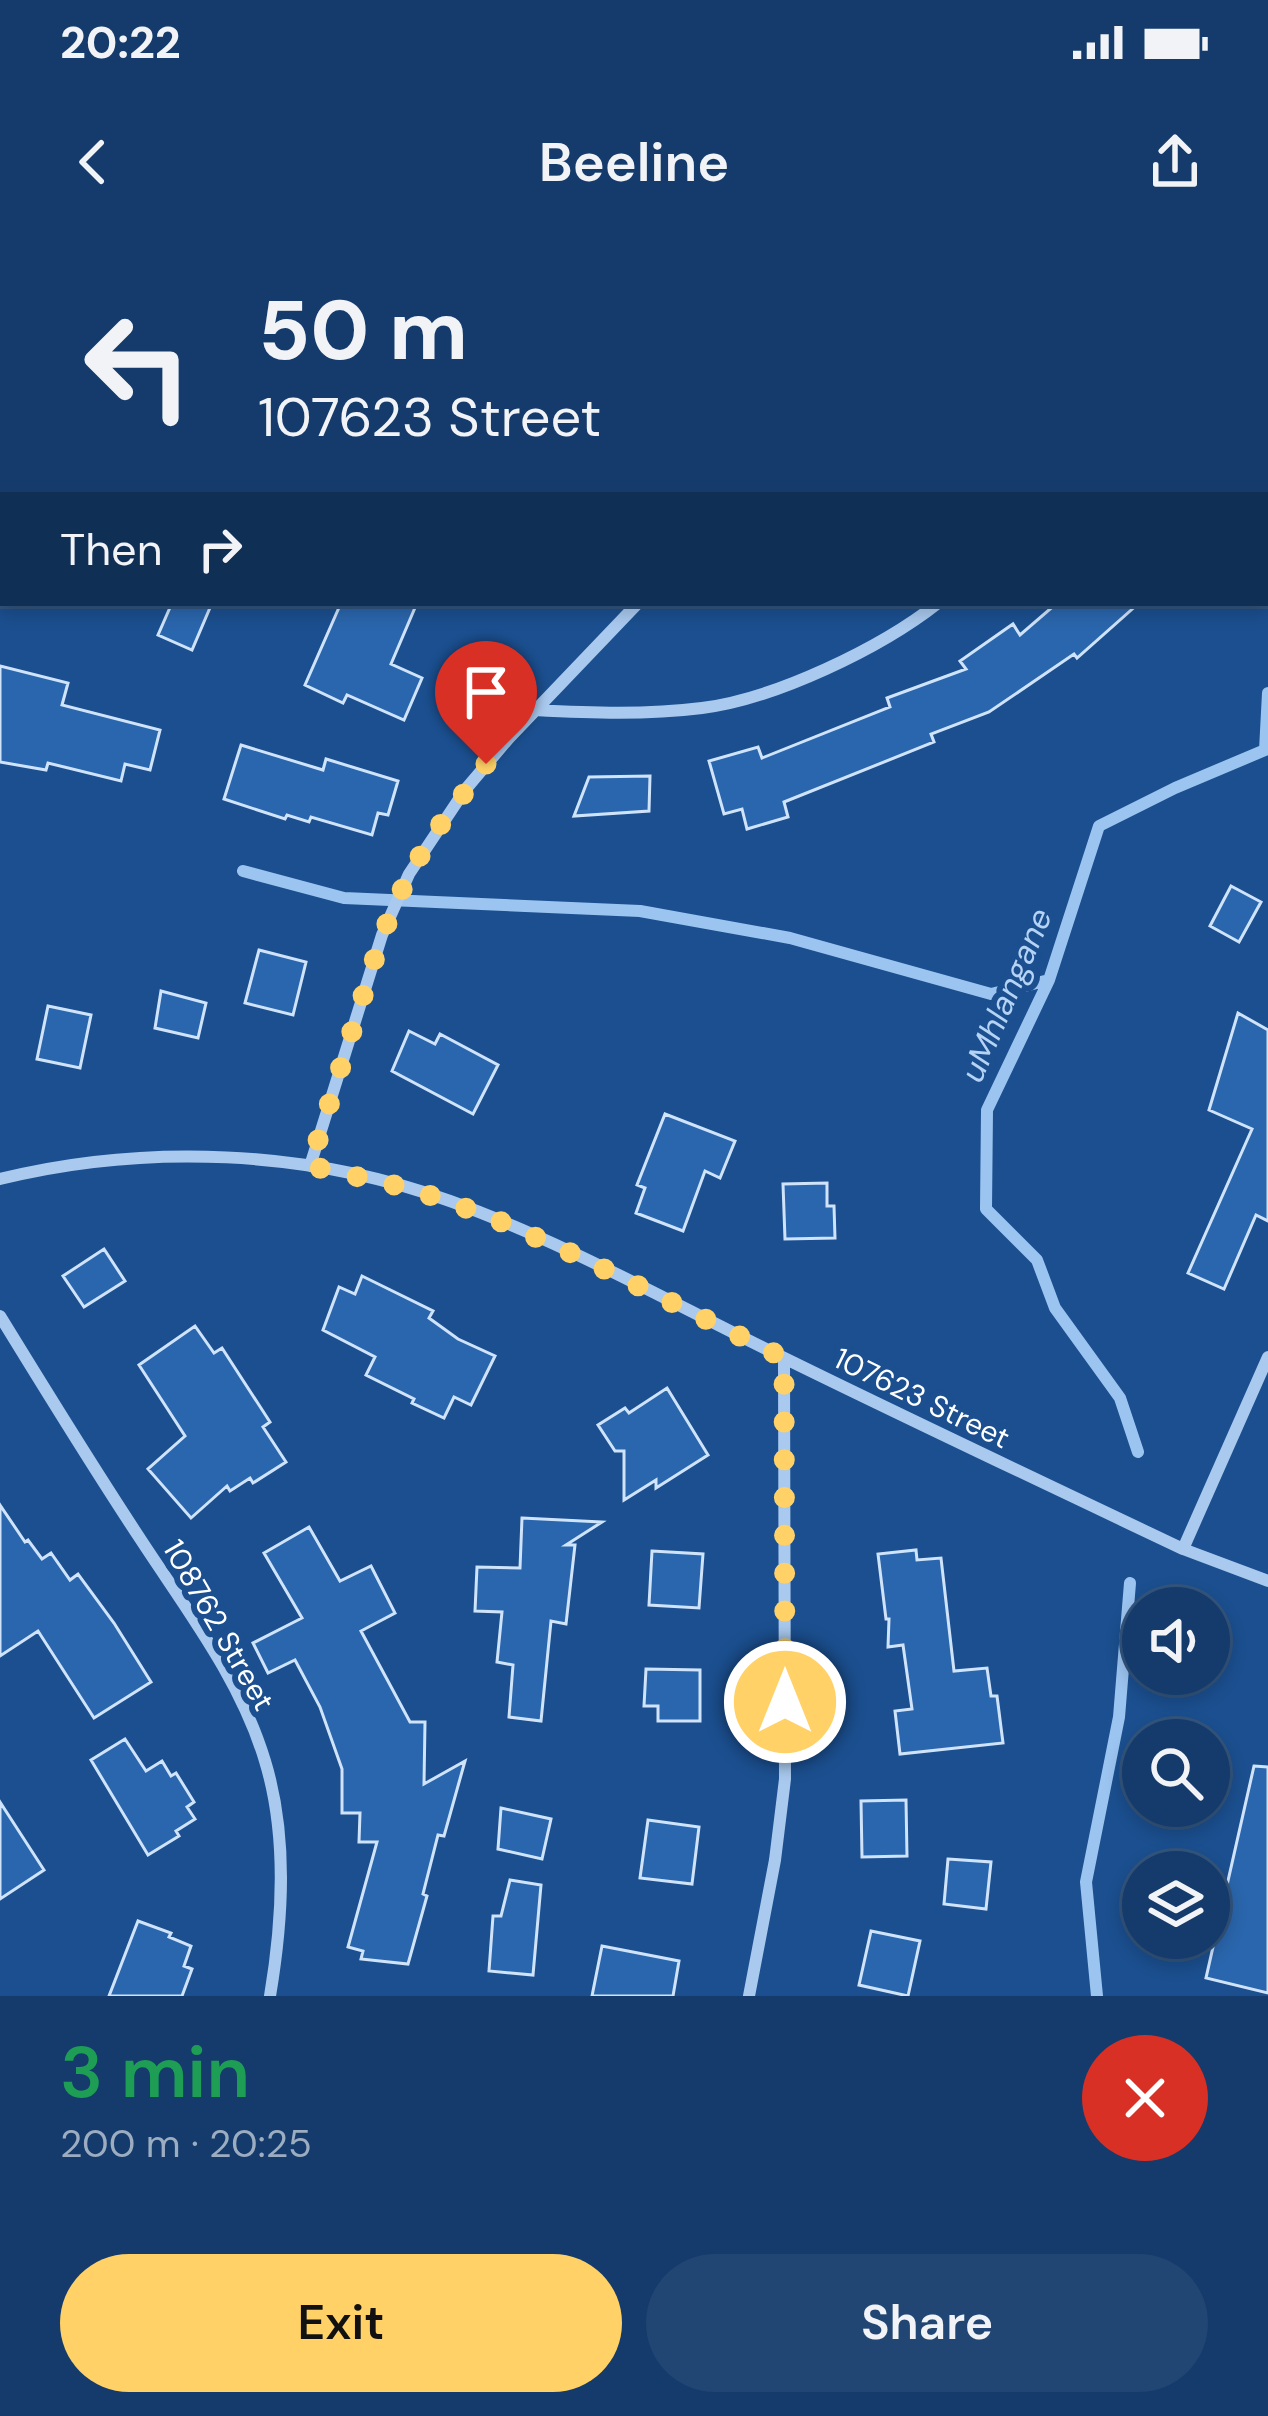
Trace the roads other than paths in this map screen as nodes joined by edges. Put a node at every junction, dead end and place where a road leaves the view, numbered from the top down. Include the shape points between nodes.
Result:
1 (635, 606) edge
2 (933, 606) edge
3 (536, 710) junction
4 (310, 1166) junction
5 (0, 1179) edge
6 (0, 1316) edge
7 (1268, 1357) edge
8 (784, 1358) junction
9 (1183, 1550) junction
10 (1268, 1581) edge
11 (270, 1996) edge
12 (749, 1996) edge

1 - 3 street
2 - 3 street via 869,648 759,694 636,714
3 - 4 street via 465,790 409,874
4 - 5 street, 107623 Street via 160,1157
4 - 8 street, 107623 Street via 488,1216
6 - 11 street, 108762 Street via 216,1655 266,1761 281,1873
7 - 9 street
8 - 9 street, 107623 Street
8 - 12 street via 785,1779
9 - 10 street, 107623 Street

